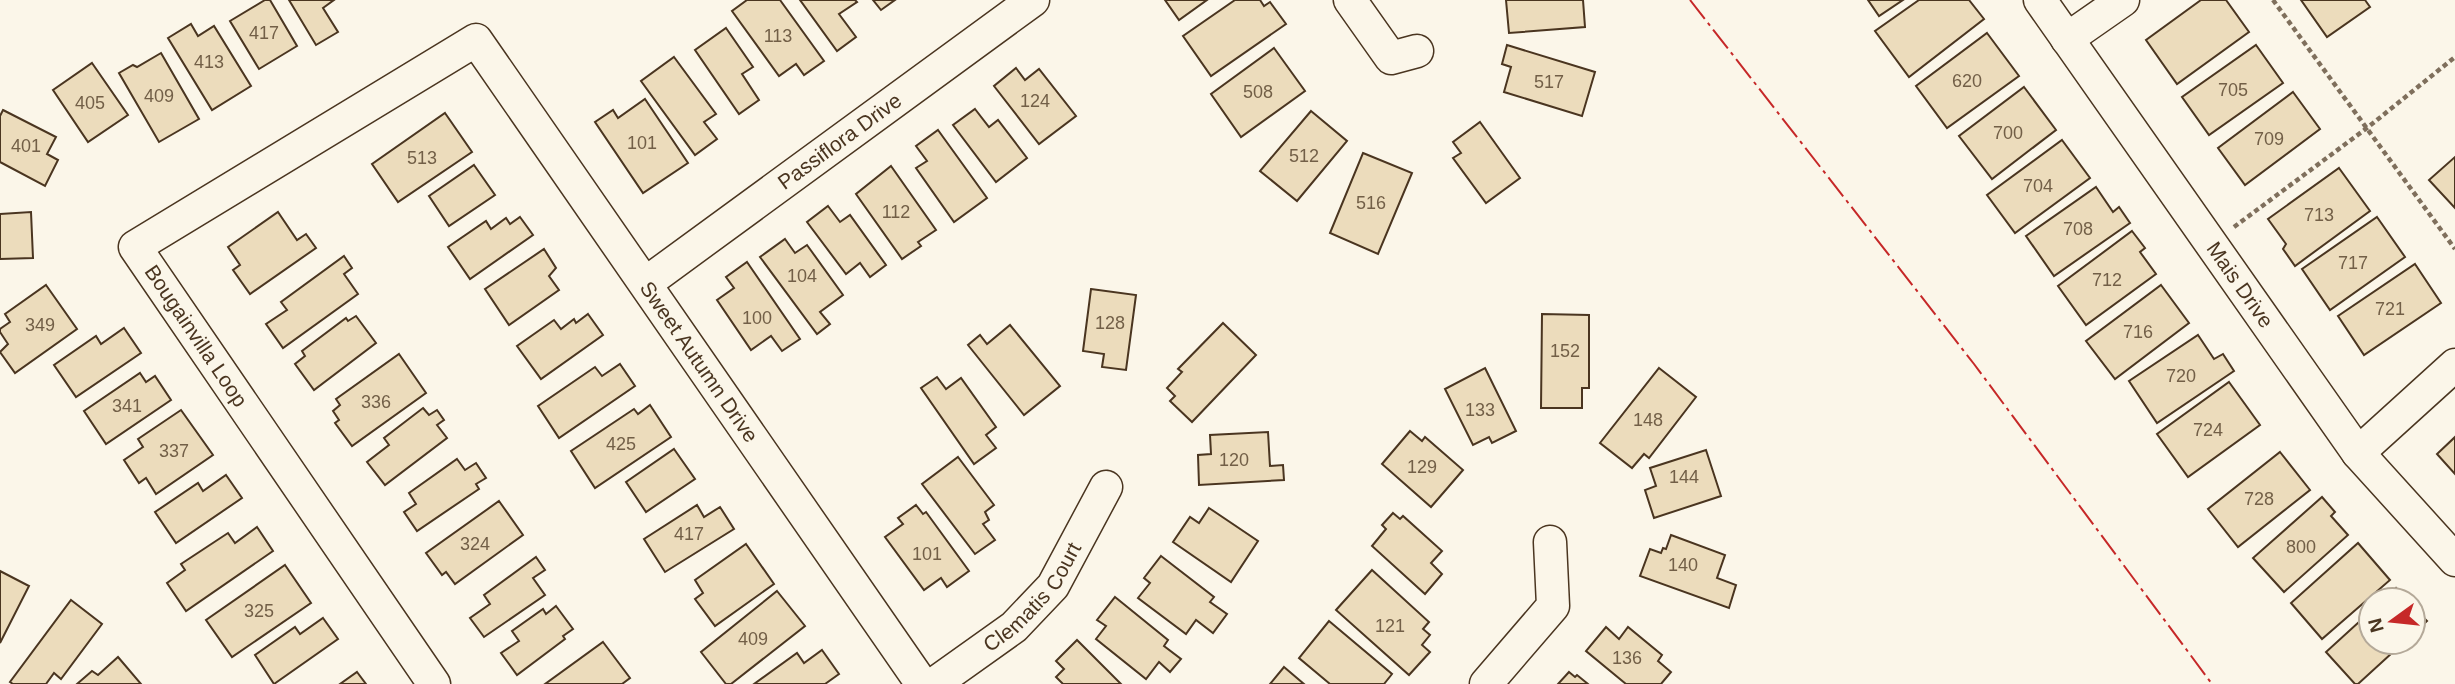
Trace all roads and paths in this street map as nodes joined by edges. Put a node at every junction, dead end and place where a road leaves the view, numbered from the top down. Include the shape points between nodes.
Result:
1 (1033, 0) edge
2 (1350, 0) edge
3 (2040, 0) edge
4 (2123, 0) edge
5 (2273, 0) edge
6 (2067, 39) junction
7 (476, 40) joint
8 (1417, 51) dead end
9 (2455, 57) edge
10 (2367, 128) junction
11 (2233, 228) dead end
12 (2455, 249) edge
13 (646, 283) junction
14 (2455, 365) edge
15 (2358, 453) junction
16 (1106, 487) dead end
17 (1550, 541) dead end
18 (2455, 559) edge
19 (434, 684) edge
20 (922, 684) edge
21 (934, 684) edge
22 (1486, 684) edge

1 - 13 street, Passiflora Drive
2 - 8 street via 1391,58
3 - 6 street, Mais Drive
4 - 6 street
5 - 10 path
6 - 15 street, Mais Drive
7 - 13 street, Sweet Autumn Drive
7 - 19 street, Bougainvilla Loop via 135,247
9 - 10 path
10 - 11 path
10 - 12 path
13 - 20 street, Sweet Autumn Drive
14 - 15 street
15 - 18 street, Mais Drive
16 - 21 street, Clematis Court via 1053,586 1014,627
17 - 22 street via 1553,606

